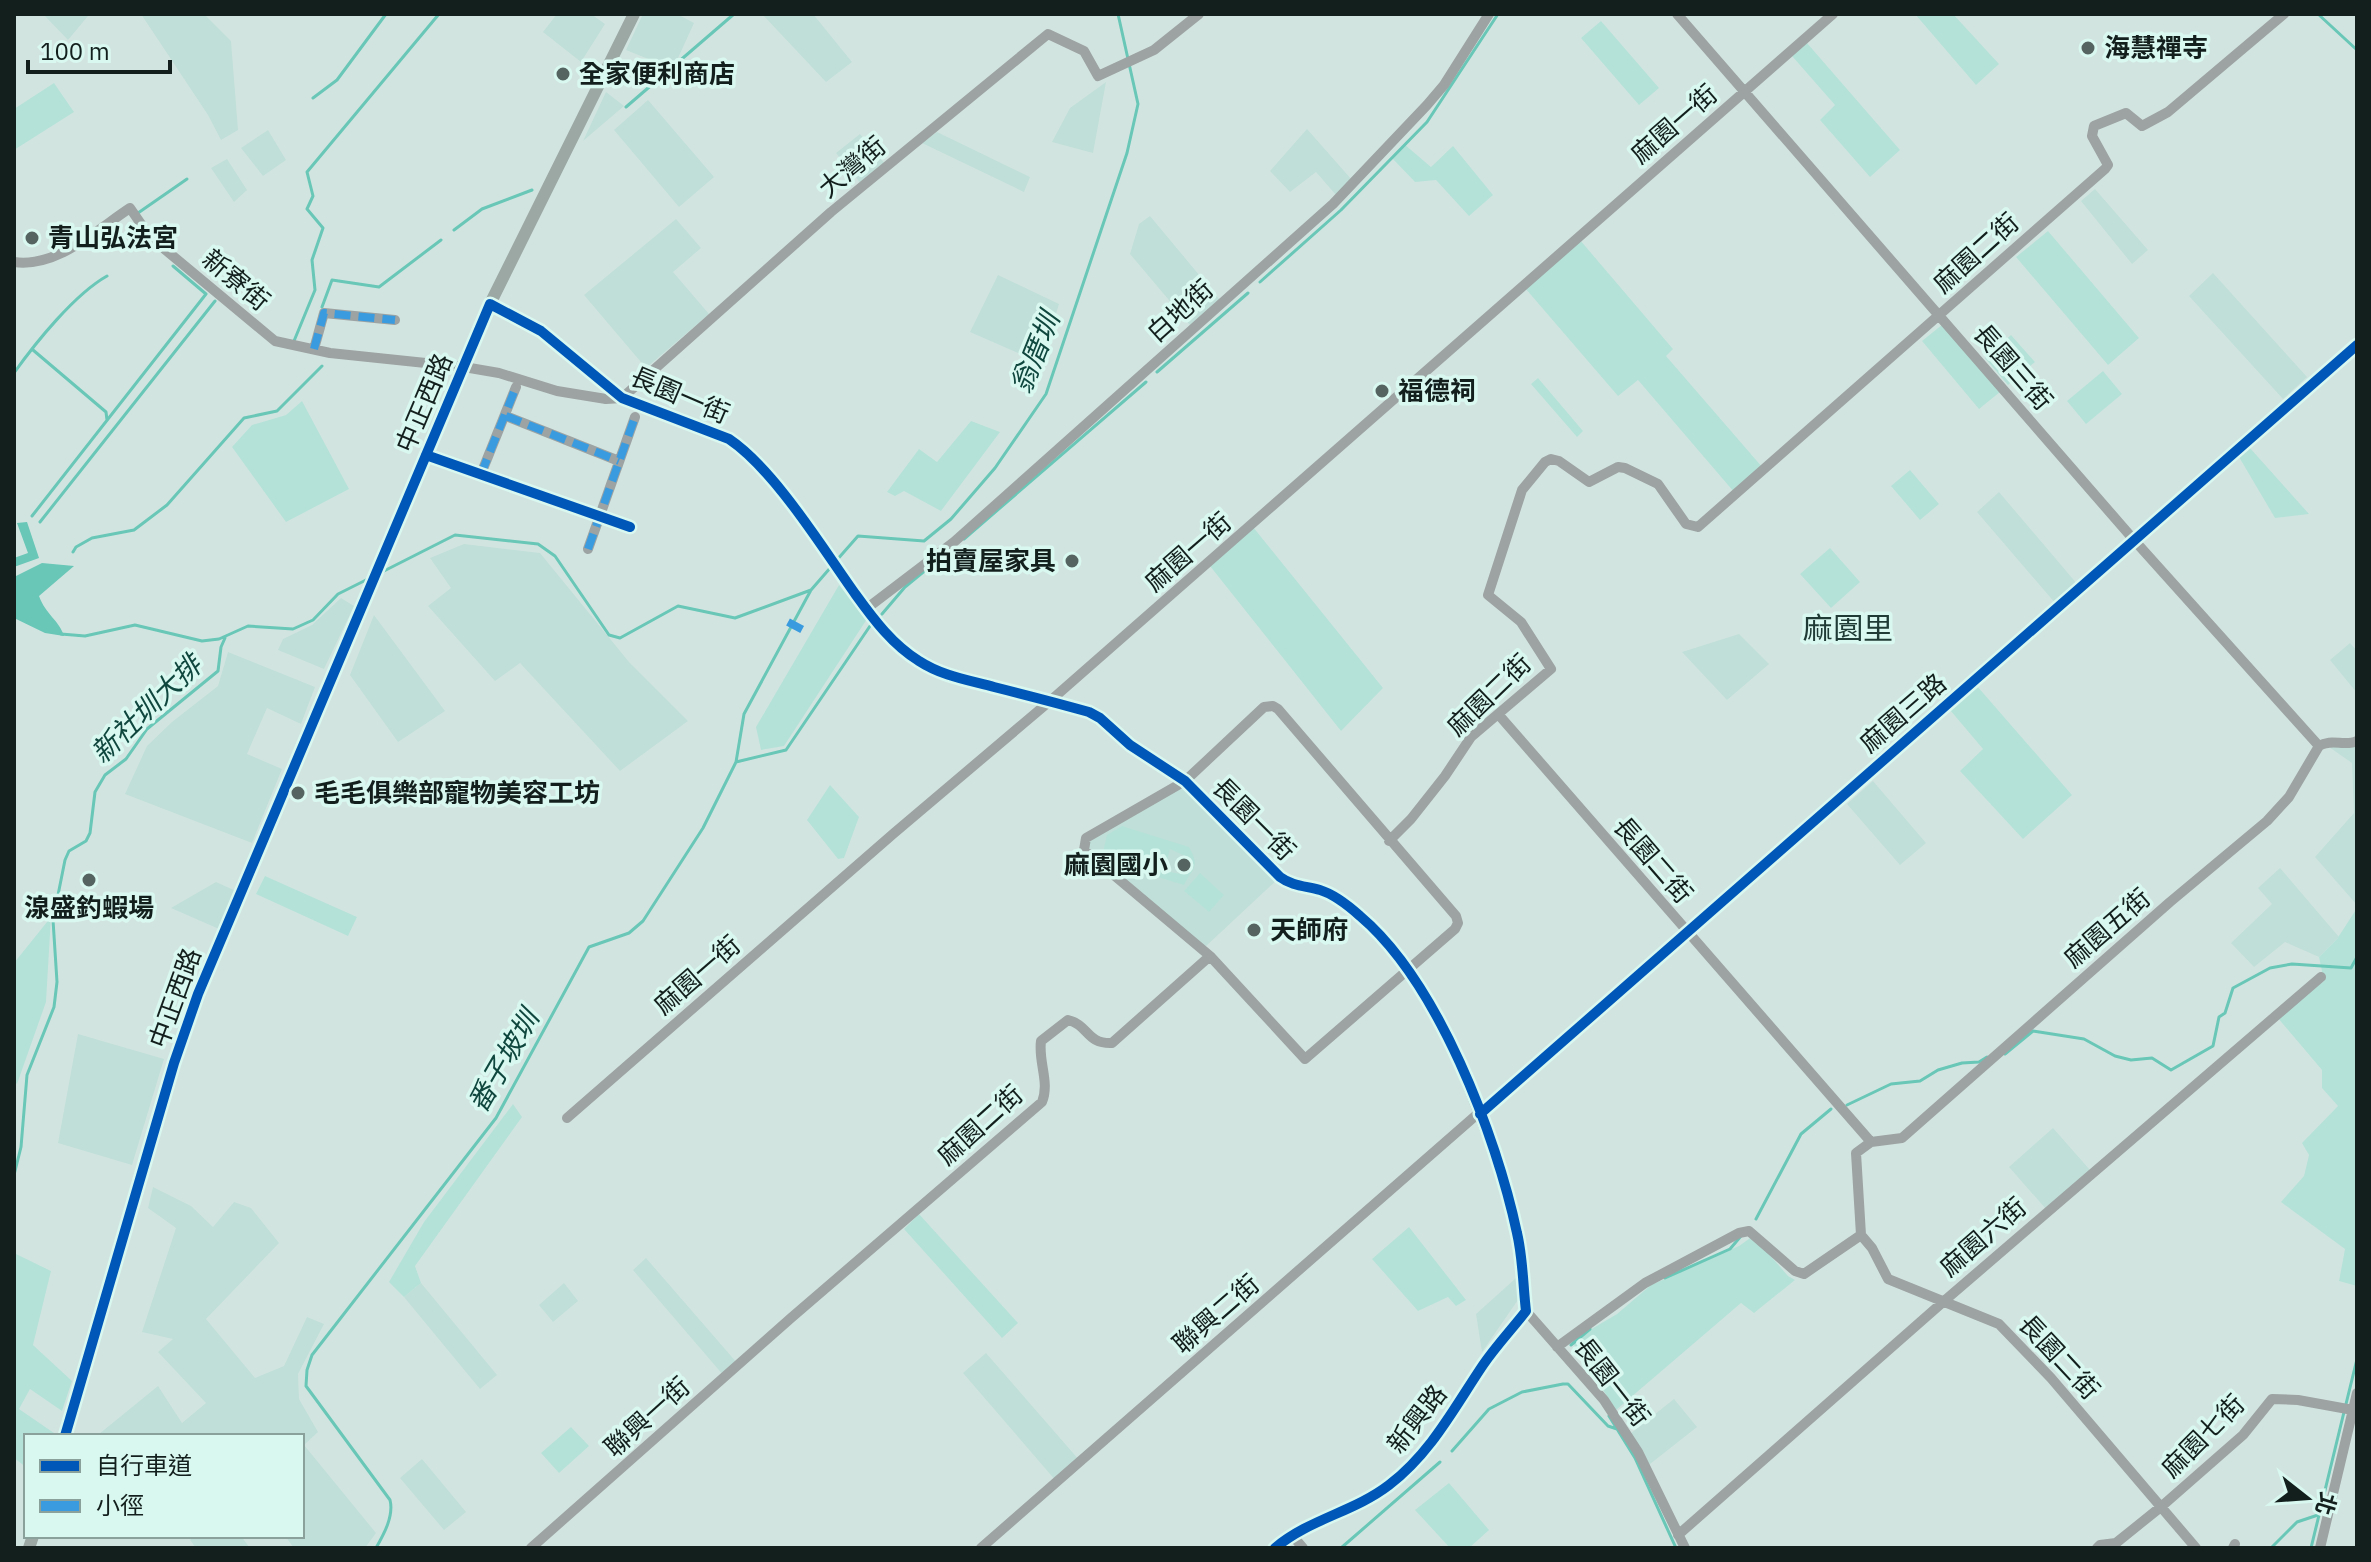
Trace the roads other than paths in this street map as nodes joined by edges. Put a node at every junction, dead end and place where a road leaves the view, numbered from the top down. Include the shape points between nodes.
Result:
1 (634, 14) edge
2 (1199, 14) edge
3 (1489, 14) edge
4 (1677, 14) edge
5 (1833, 14) edge
6 (2284, 14) edge
7 (1745, 92) junction
8 (14, 262) edge
9 (490, 304) junction
10 (1940, 316) junction
11 (395, 320) dead end
12 (2357, 345) edge
13 (314, 349) junction
14 (464, 367) junction
15 (516, 387) dead end
16 (622, 398) junction
17 (506, 416) junction
18 (635, 417) dead end
19 (426, 455) junction
20 (619, 461) junction
21 (481, 474) junction
22 (600, 517) junction
23 (630, 527) dead end
24 (2134, 540) junction
25 (588, 549) dead end
26 (866, 609) junction
27 (1050, 701) junction
28 (1498, 714) junction
29 (2357, 741) edge
30 (2319, 746) junction
31 (1185, 781) junction
32 (1389, 841) junction
33 (1686, 931) junction
34 (1210, 956) junction
35 (1409, 972) junction
36 (2321, 977) dead end
37 (1480, 1114) junction
38 (567, 1118) dead end
39 (1871, 1142) junction
40 (1861, 1235) junction
41 (1943, 1302) junction
42 (1526, 1311) junction
43 (791, 1318) joint
44 (1557, 1347) junction
45 (2357, 1393) edge
46 (2353, 1410) junction
47 (66, 1434) edge
48 (2162, 1506) junction
49 (1292, 1535) junction
50 (1678, 1535) junction
51 (531, 1548) edge
52 (981, 1548) edge
53 (1275, 1548) edge
54 (1303, 1548) edge
55 (1685, 1548) edge
56 (2097, 1548) edge
57 (2196, 1548) edge
58 (2320, 1548) edge

1 - 9 main road, 中正西路
2 - 16 street, 大灣街 via 1169,40 1098,76 1084,51 1048,34 831,212
3 - 26 street, 白地街 via 1444,85 1333,204 954,542
4 - 7 street, 長園三街
5 - 7 street, 麻園一街
6 - 10 street, 麻園二街 via 2168,112 2142,126 2126,113 2094,126 2092,136 2106,158 2105,169
7 - 10 street, 長園三街
7 - 27 street, 麻園一街
8 - 13 street, 新寮街 via 53,259 130,208 150,237 275,341
9 - 14 main road, 中正西路
9 - 16 street, 長園一街 via 541,331
10 - 24 street, 長園三街
10 - 28 street, 麻園二街 via 1698,527 1686,524 1658,484 1625,468 1589,482 1559,461 1545,462 1522,490 1488,595 1521,622 1551,669
11 - 13 street via 324,313
12 - 24 street, 麻園三路
13 - 14 street, 新寮街
14 - 16 street, 長園一街 via 557,391
14 - 19 main road, 中正西路
15 - 17 street
16 - 26 street, 長園一街 via 745,450
17 - 20 street
17 - 21 street
18 - 20 street
19 - 21 street
19 - 47 main road, 中正西路 via 198,994
20 - 22 street
21 - 22 street
22 - 23 street
22 - 25 street
24 - 30 street, 長園三街
24 - 33 street, 麻園三路
26 - 27 street, 長園一街 via 892,640 935,670
27 - 31 street, 長園一街 via 1100,718
27 - 38 street, 麻園一街
28 - 32 street, 麻園二街 via 1471,737
28 - 33 street, 長園二街
29 - 30 street
30 - 39 street, 麻園五街 via 2289,797 2267,821 1905,1136
31 - 32 street via 1264,707 1273,706
31 - 34 street via 1086,838 1084,850
31 - 35 street, 長園一街 via 1280,877 1324,891 1360,915
32 - 35 street via 1458,923
33 - 37 street, 麻園三路
33 - 39 street, 長園二街
34 - 35 street via 1305,1059
34 - 43 street, 麻園二街 via 1112,1043 1092,1040 1068,1020 1057,1026 1041,1041 1046,1093 1042,1102
35 - 37 street, 長園一街 via 1452,1045
36 - 41 street, 麻園六街
37 - 42 street, 長園一街 via 1518,1236
37 - 52 street, 聯興二街
39 - 40 street, 長園二街 via 1856,1153
40 - 41 street, 長園二街 via 1888,1279
40 - 44 street via 1804,1274 1749,1231 1739,1233 1645,1283
41 - 48 street, 長園二街 via 1999,1324
41 - 50 street, 麻園六街
42 - 44 street, 長園一街
42 - 49 street, 新興路 via 1418,1460 1366,1500
43 - 51 street, 聯興一街
44 - 50 street, 長園一街 via 1604,1400 1638,1452
45 - 46 street
46 - 48 street, 麻園七街 via 2272,1399 2243,1435
46 - 58 street
48 - 56 street, 麻園七街 via 2116,1543
48 - 57 street, 長園二街
49 - 53 street, 新興路
49 - 54 street
50 - 55 street, 長園一街

